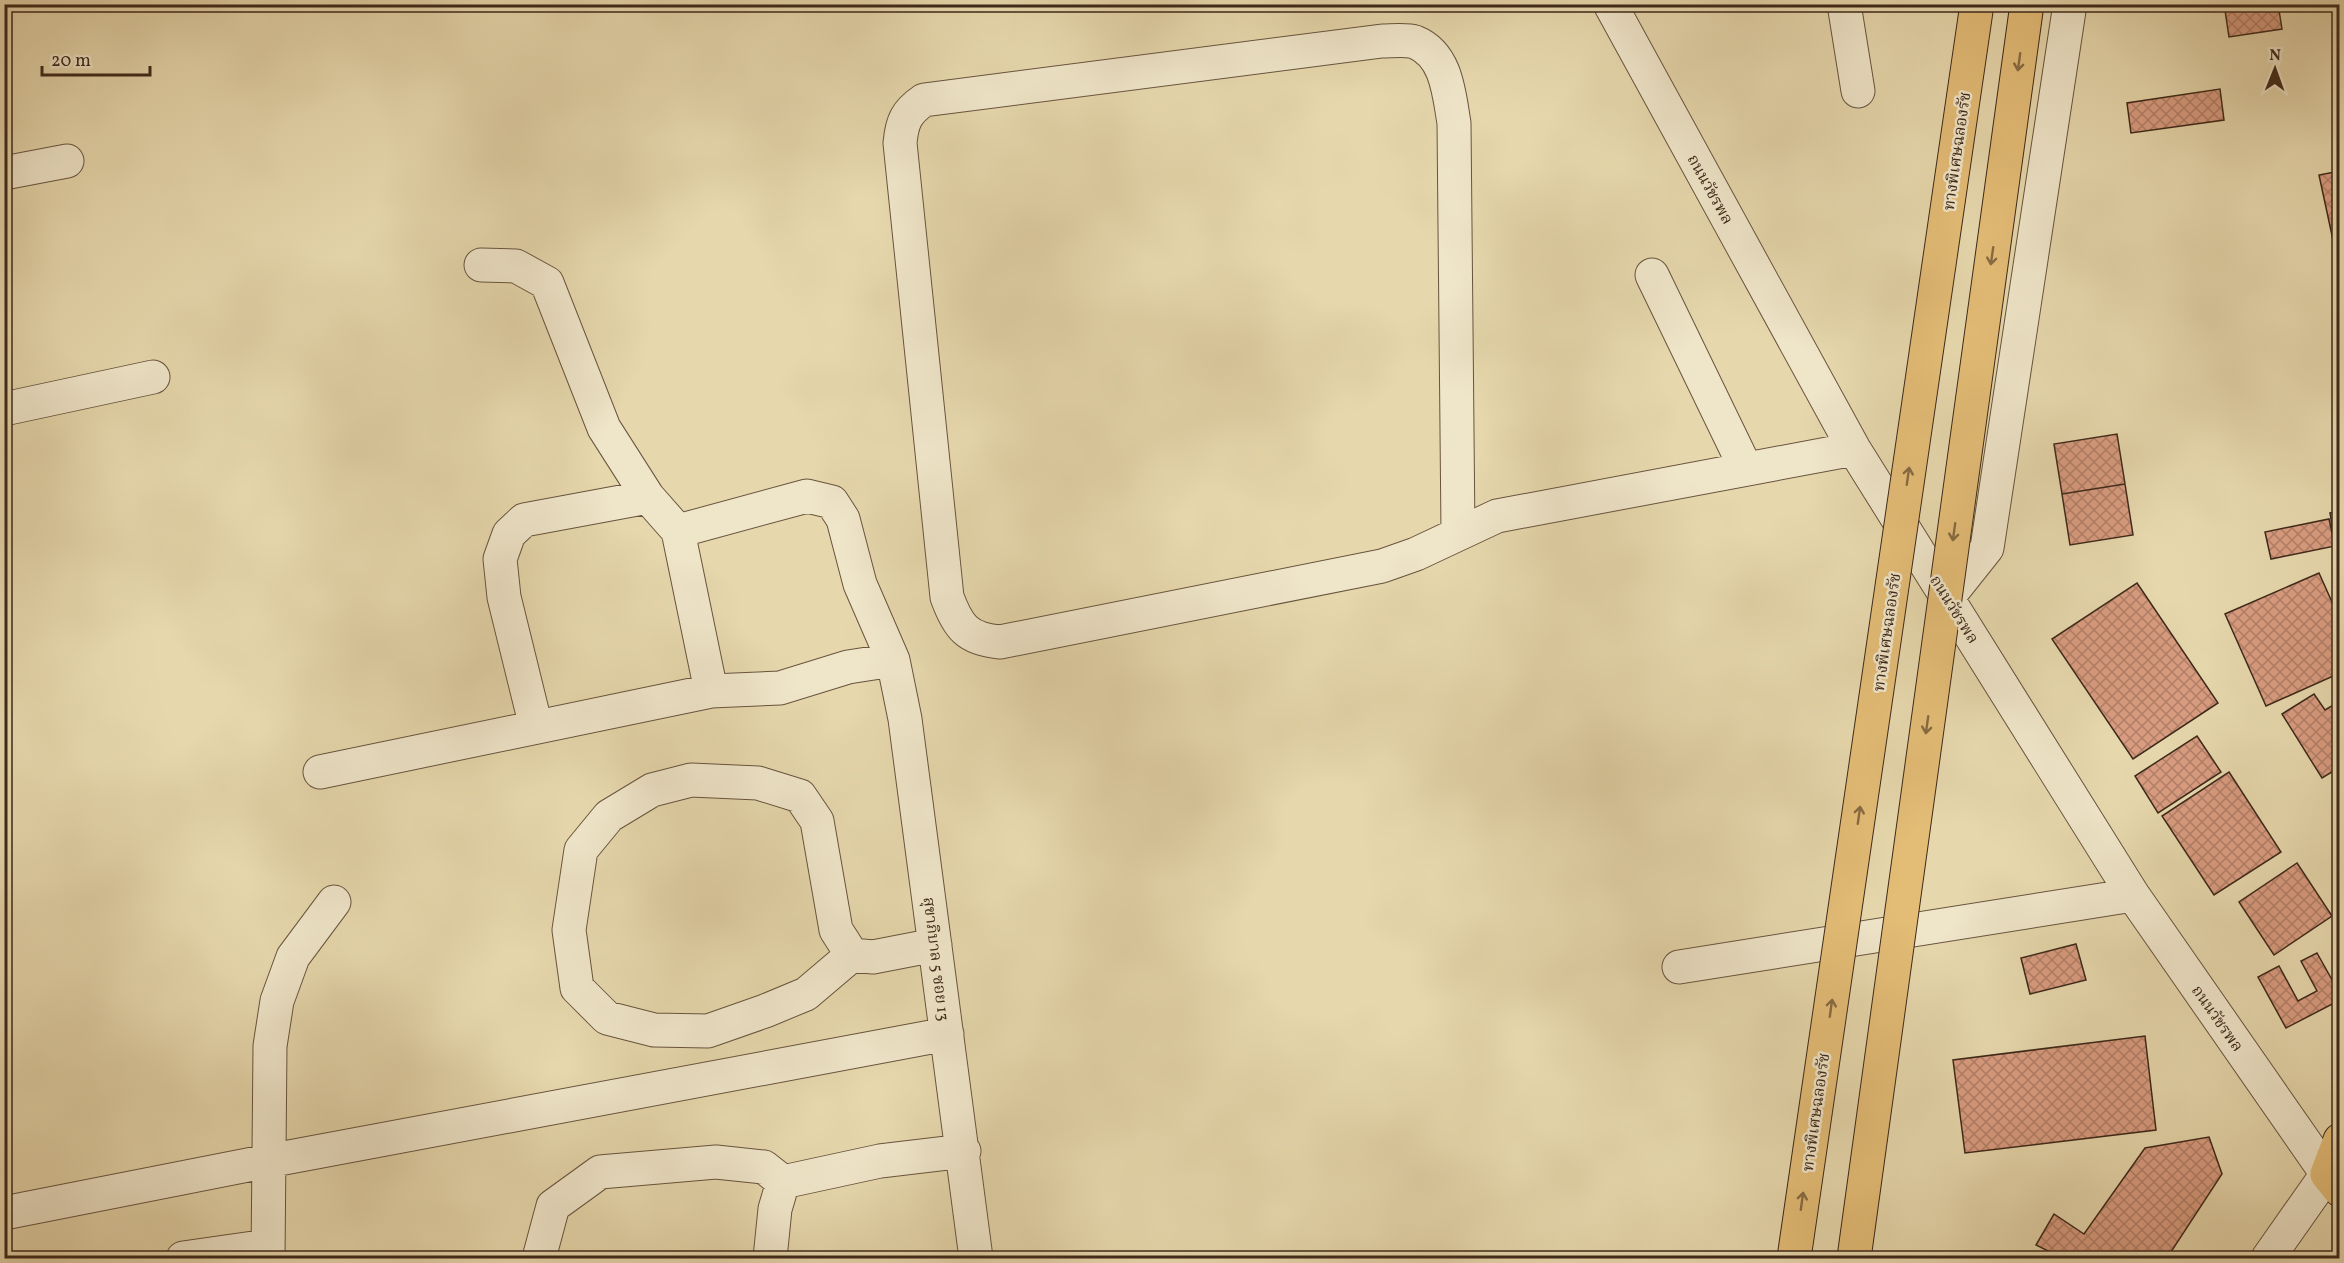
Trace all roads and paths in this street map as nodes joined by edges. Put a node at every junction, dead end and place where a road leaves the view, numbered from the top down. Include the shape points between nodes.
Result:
1 (1610, 4) edge
2 (1844, 4) edge
3 (1977, 4) edge
4 (2027, 4) edge
5 (2070, 4) edge
6 (1858, 91) dead end
7 (67, 160) dead end
8 (4, 173) edge
9 (481, 265) dead end
10 (1652, 275) dead end
11 (153, 377) dead end
12 (4, 409) edge
13 (1854, 449) junction
14 (1746, 469) junction
15 (648, 497) junction
16 (678, 531) junction
17 (1458, 533) junction
18 (1948, 597) junction
19 (893, 660) junction
20 (711, 691) junction
21 (536, 727) junction
22 (320, 772) dead end
23 (2133, 895) junction
24 (334, 902) dead end
25 (935, 945) junction
26 (852, 955) junction
27 (1678, 967) dead end
28 (946, 1035) junction
29 (2340, 1140) edge
30 (964, 1151) junction
31 (268, 1161) junction
32 (2335, 1180) edge
33 (783, 1182) junction
34 (4, 1213) edge
35 (268, 1252) edge
36 (183, 1258) edge
37 (539, 1258) edge
38 (770, 1258) edge
39 (976, 1258) edge
40 (1794, 1258) edge
41 (1854, 1258) edge
42 (2268, 1258) edge

1 - 13 street, ถนนวัชรพล
2 - 6 street
40 -> 3 main road, ทางพิเศษฉลองรัช, bridge
4 -> 41 main road, bridge
5 - 18 street via 1987,548
7 - 8 street
9 - 15 street via 516,266 547,283 604,428
10 - 14 street
11 - 12 street
13 - 14 street
13 - 18 street, ถนนวัชรพล
14 - 17 street via 1533,508 1497,516
15 - 16 street
15 - 21 street via 524,520 509,534 500,560 504,597
16 - 19 street, สุขาภิบาล 5 ซอย 13 via 807,496 832,502 843,519 860,584
16 - 20 street
17 - 17 street via 1416,554 1370,568 1000,642 983,641 967,634 947,597 900,142 901,124 909,110 924,100 1382,41 1413,42 1435,54 1447,84 1454,123
18 - 23 street, ถนนวัชรพล
19 - 20 street via 848,667 780,688
19 - 25 street, สุขาภิบาล 5 ซอย 13 via 905,719
20 - 21 street
21 - 22 street
23 - 27 street
23 - 32 street, ถนนวัชรพล
24 - 31 street via 293,957 278,1000 270,1046
25 - 26 street via 873,957
25 - 28 street, สุขาภิบาล 5 ซอย 13
26 - 26 street via 806,994 708,1031 654,1030 607,1018 577,988 569,930 581,850 609,816 652,790 691,780 758,783 800,796 817,821 836,930
28 - 30 street, สุขาภิบาล 5 ซอย 13
28 - 31 street
29 - 32 main road
30 - 33 street via 880,1161
30 - 39 street, สุขาภิบาล 5 ซอย 13
31 - 34 street
31 - 35 street
32 - 42 street
33 - 37 street via 764,1167 716,1162 600,1172 554,1206
33 - 38 street
35 - 36 street

